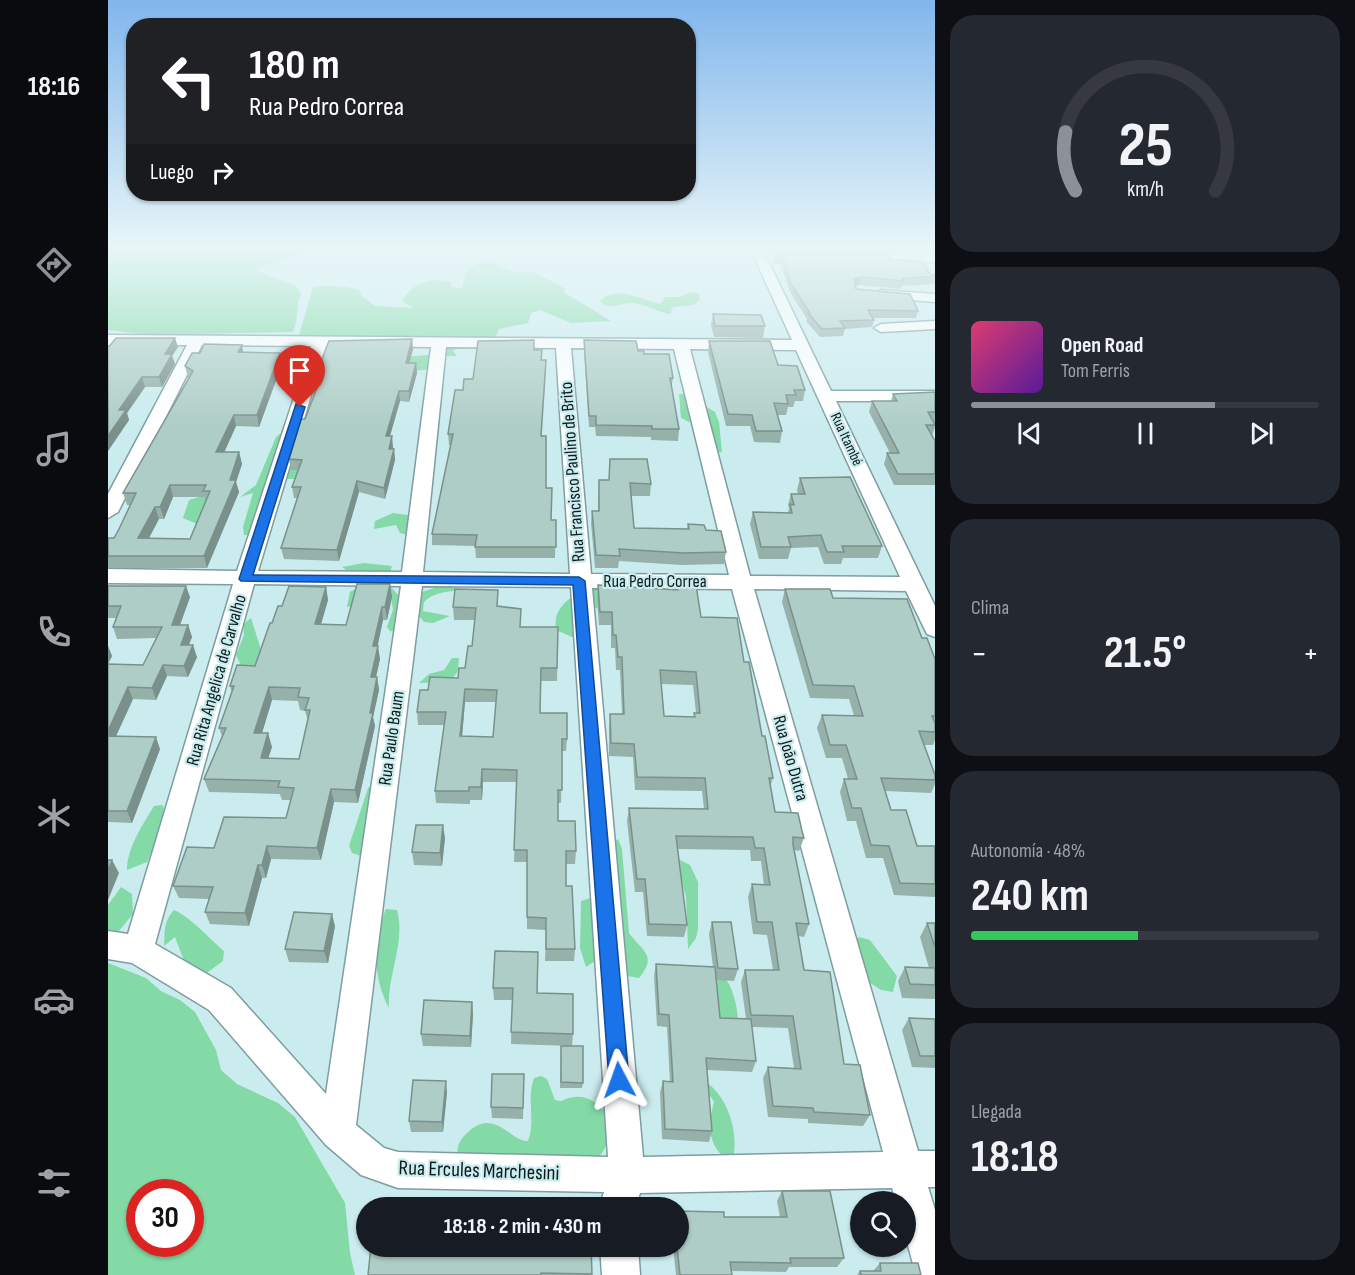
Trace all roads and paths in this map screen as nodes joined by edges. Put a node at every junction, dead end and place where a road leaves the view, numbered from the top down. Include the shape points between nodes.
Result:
1 (787, 310) edge
2 (935, 325) edge
3 (881, 328) dead end
4 (108, 340) edge
5 (197, 341) junction
6 (320, 342) junction
7 (439, 343) junction
8 (563, 344) junction
9 (681, 344) junction
10 (802, 345) junction
11 (828, 396) junction
12 (935, 396) edge
13 (108, 512) edge
14 (108, 576) edge
15 (245, 579) junction
16 (411, 580) junction
17 (579, 581) junction
18 (741, 582) junction
19 (914, 584) junction
20 (935, 628) edge
21 (123, 947) edge
22 (338, 1133) junction
23 (921, 1170) edge
24 (622, 1191) edge
25 (620, 1257) edge
26 (621, 1275) edge
27 (935, 1275) edge

1 - 10 street, Rua Itambé
2 - 3 street
4 - 5 street
5 - 6 street
5 - 13 street
6 - 7 street
6 - 15 street, Rua Rita Angelica de Carvalho
7 - 8 street
7 - 16 street, Rua Paulo Baum
8 - 9 street
8 - 17 street, Rua Francisco Paulino de Brito
9 - 10 street
9 - 18 street, Rua João Dutra
10 - 11 street, Rua Itambé
11 - 12 street
11 - 19 street, Rua Itambé
14 - 15 street, Rua Pedro Correa
15 - 16 street, Rua Pedro Correa
15 - 21 street, Rua Rita Angelica de Carvalho
16 - 17 street, Rua Pedro Correa
16 - 22 street, Rua Paulo Baum
17 - 18 street, Rua Pedro Correa
17 - 24 street, Rua Francisco Paulino de Brito
18 - 19 street, Rua Pedro Correa
18 - 23 street, Rua João Dutra
19 - 20 street, Rua Itambé
21 - 22 street, Rua Ercules Marchesini via 220,999
22 - 24 street, Rua Ercules Marchesini via 374,1162 398,1170
23 - 24 street, Rua Ercules Marchesini
23 - 27 street, Rua João Dutra
25 - 26 street

